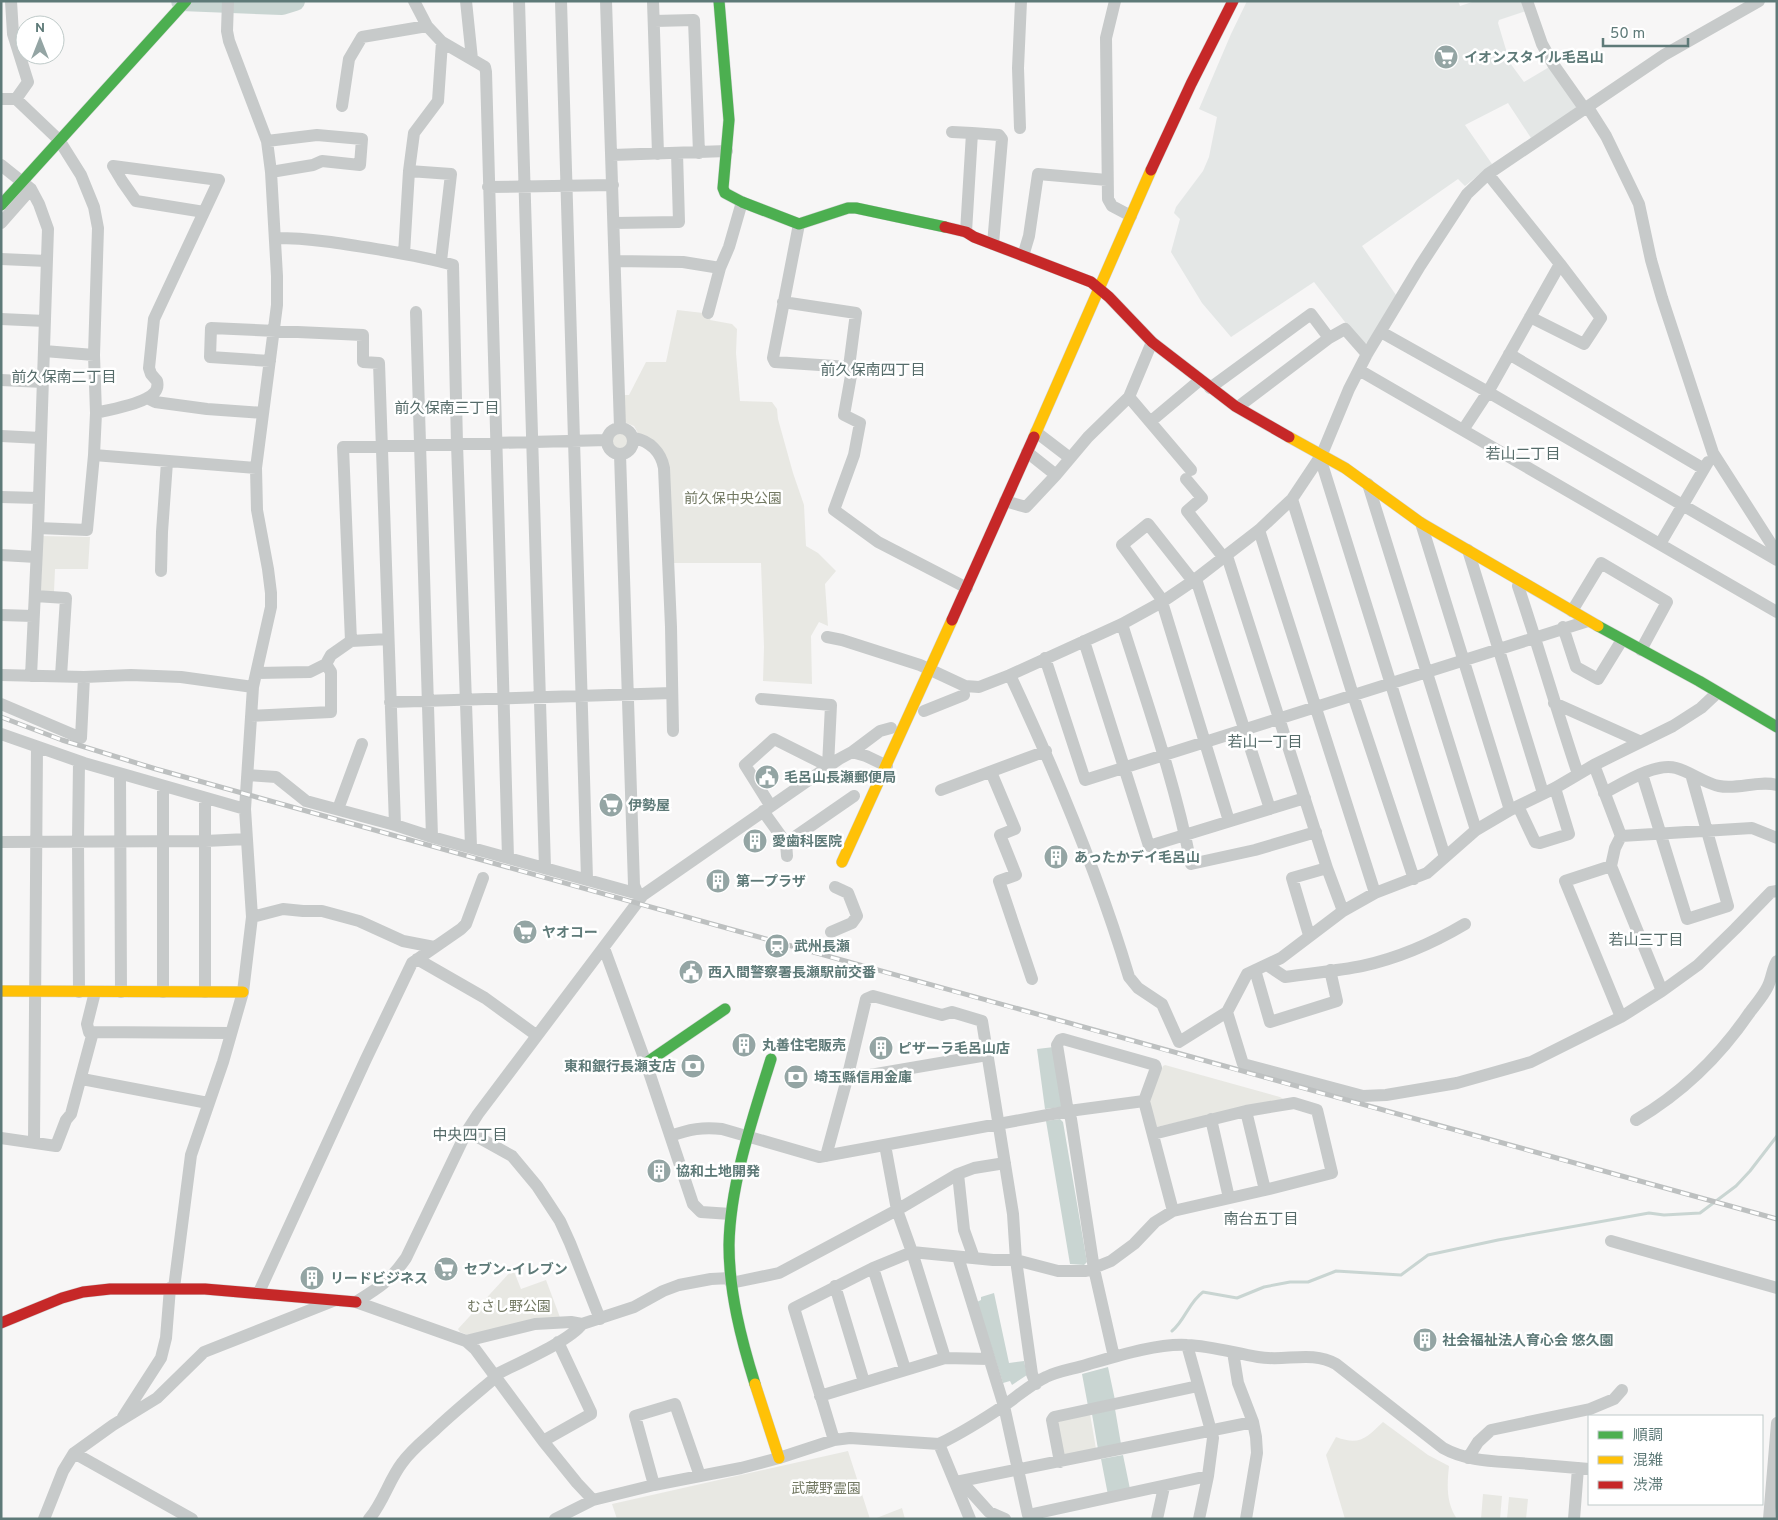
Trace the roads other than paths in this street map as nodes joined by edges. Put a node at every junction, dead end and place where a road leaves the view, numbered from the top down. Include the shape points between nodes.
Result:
1 (11, 1) edge
2 (186, 1) edge
3 (228, 1) edge
4 (414, 1) edge
5 (466, 1) edge
6 (519, 1) edge
7 (561, 1) edge
8 (606, 1) edge
9 (653, 1) edge
10 (719, 1) edge
11 (1021, 1) edge
12 (1115, 1) edge
13 (1233, 1) edge
14 (1527, 1) edge
15 (1759, 1) edge
16 (654, 20) junction
17 (427, 26) junction
18 (442, 42) junction
19 (472, 59) junction
20 (1, 98) edge
21 (16, 99) junction
22 (342, 106) dead end
23 (1585, 107) junction
24 (1020, 128) dead end
25 (952, 132) dead end
26 (972, 133) junction
27 (59, 140) junction
28 (267, 141) junction
29 (726, 151) junction
30 (700, 152) junction
31 (676, 153) junction
32 (658, 154) junction
33 (612, 155) junction
34 (1, 165) edge
35 (409, 171) junction
36 (271, 172) junction
37 (1488, 174) junction
38 (1107, 180) junction
39 (27, 185) junction
40 (613, 185) junction
41 (567, 186) junction
42 (488, 187) junction
43 (525, 188) junction
44 (742, 202) junction
45 (1, 205) edge
46 (204, 212) junction
47 (1131, 216) junction
48 (614, 222) junction
49 (1, 223) edge
50 (799, 224) junction
51 (966, 232) junction
52 (275, 238) junction
53 (993, 244) junction
54 (404, 254) junction
55 (1023, 256) junction
56 (1, 258) edge
57 (47, 261) junction
58 (441, 261) junction
59 (615, 262) junction
60 (1560, 264) junction
61 (720, 268) junction
62 (1099, 289) junction
63 (783, 302) junction
64 (416, 312) dead end
65 (708, 313) dead end
66 (1530, 317) junction
67 (1, 319) edge
68 (45, 320) junction
69 (274, 330) junction
70 (1381, 332) junction
71 (1329, 338) junction
72 (1152, 342) junction
73 (44, 351) junction
74 (94, 354) junction
75 (1367, 354) junction
76 (1509, 354) junction
77 (270, 361) junction
78 (849, 367) junction
79 (1359, 370) junction
80 (1, 380) edge
81 (1200, 380) junction
82 (43, 382) junction
83 (1210, 388) junction
84 (1488, 392) junction
85 (1129, 397) junction
86 (147, 398) junction
87 (1238, 407) junction
88 (96, 413) junction
89 (263, 413) junction
90 (1150, 422) junction
91 (620, 427) junction
92 (1463, 430) junction
93 (1036, 432) junction
94 (1, 436) edge
95 (41, 438) junction
96 (634, 438) junction
97 (607, 440) junction
98 (531, 442) junction
99 (575, 442) junction
100 (496, 443) junction
101 (420, 444) junction
102 (457, 444) junction
103 (382, 446) junction
104 (1027, 452) junction
105 (1714, 453) junction
106 (620, 454) junction
107 (1322, 454) junction
108 (94, 455) junction
109 (1070, 458) junction
110 (168, 462) junction
111 (256, 468) junction
112 (1704, 469) junction
113 (1056, 475) junction
114 (1368, 484) junction
115 (1, 497) edge
116 (39, 498) junction
117 (1292, 499) junction
118 (1005, 501) junction
119 (1682, 506) junction
120 (1421, 524) junction
121 (38, 528) junction
122 (1260, 530) junction
123 (1660, 544) junction
124 (1468, 550) junction
125 (1777, 553) edge
126 (1, 556) edge
127 (36, 557) junction
128 (1226, 557) junction
129 (1777, 560) edge
130 (161, 571) dead end
131 (1194, 580) junction
132 (1520, 581) junction
133 (967, 588) junction
134 (35, 596) junction
135 (1163, 601) junction
136 (1572, 611) junction
137 (1777, 612) edge
138 (1, 615) edge
139 (33, 616) junction
140 (1588, 621) junction
141 (1122, 624) junction
142 (1563, 628) junction
143 (1535, 636) junction
144 (827, 638) dead end
145 (388, 639) junction
146 (1622, 640) junction
147 (351, 641) junction
148 (1084, 641) junction
149 (1499, 648) junction
150 (1641, 650) junction
151 (1045, 658) junction
152 (1464, 660) junction
153 (326, 664) junction
154 (930, 670) junction
155 (1427, 671) junction
156 (257, 673) junction
157 (1, 675) edge
158 (1010, 675) junction
159 (31, 676) junction
160 (61, 676) junction
161 (84, 677) junction
162 (1391, 682) junction
163 (253, 687) junction
164 (672, 692) junction
165 (1717, 693) junction
166 (628, 694) junction
167 (582, 695) junction
168 (964, 695) dead end
169 (1353, 695) junction
170 (541, 696) junction
171 (504, 697) junction
172 (467, 699) junction
173 (761, 699) dead end
174 (428, 700) junction
175 (390, 702) junction
176 (1554, 703) junction
177 (1, 704) edge
178 (1315, 707) junction
179 (924, 711) dead end
180 (251, 716) junction
181 (1280, 719) junction
182 (1777, 727) edge
183 (891, 728) dead end
184 (1244, 730) junction
185 (673, 731) dead end
186 (1, 734) edge
187 (1639, 741) junction
188 (1204, 742) junction
189 (362, 744) dead end
190 (37, 747) junction
191 (1046, 751) junction
192 (852, 752) junction
193 (1163, 755) junction
194 (79, 762) junction
195 (1594, 765) junction
196 (828, 766) junction
197 (887, 766) junction
198 (1124, 768) junction
199 (991, 772) junction
200 (120, 774) junction
201 (1578, 774) junction
202 (1642, 774) junction
203 (1691, 774) junction
204 (248, 775) junction
205 (1777, 785) edge
206 (163, 786) junction
207 (941, 790) dead end
208 (1549, 790) junction
209 (1604, 793) junction
210 (854, 796) dead end
211 (205, 798) junction
212 (1305, 798) junction
213 (766, 808) junction
214 (1514, 808) junction
215 (245, 809) junction
216 (338, 809) junction
217 (1270, 809) junction
218 (1229, 821) junction
219 (395, 825) junction
220 (1476, 830) junction
221 (1706, 830) junction
222 (1316, 832) junction
223 (1661, 832) junction
224 (1185, 834) junction
225 (1621, 836) junction
226 (432, 837) junction
227 (1777, 838) edge
228 (247, 840) junction
229 (35, 841) junction
230 (78, 841) junction
231 (204, 841) junction
232 (1, 842) edge
233 (120, 842) junction
234 (164, 842) junction
235 (471, 847) junction
236 (1445, 857) junction
237 (508, 858) junction
238 (842, 862) dead end
239 (1611, 866) junction
240 (545, 868) junction
241 (1327, 868) junction
242 (483, 878) dead end
243 (587, 879) junction
244 (1414, 879) junction
245 (835, 887) dead end
246 (1777, 891) edge
247 (1375, 893) junction
248 (640, 894) junction
249 (1342, 911) junction
250 (252, 917) junction
251 (1465, 924) dead end
252 (831, 932) dead end
253 (1309, 935) junction
254 (434, 946) junction
255 (604, 948) junction
256 (417, 959) junction
257 (1777, 961) edge
258 (1267, 966) junction
259 (1255, 970) junction
260 (1330, 970) junction
261 (1032, 980) dead end
262 (1, 991) edge
263 (1662, 991) junction
264 (36, 992) junction
265 (79, 992) junction
266 (96, 992) junction
267 (121, 992) junction
268 (163, 992) junction
269 (205, 992) junction
270 (243, 992) junction
271 (725, 1009) dead end
272 (1227, 1012) junction
273 (1622, 1017) junction
274 (93, 1032) junction
275 (231, 1033) junction
276 (536, 1035) junction
277 (987, 1055) junction
278 (770, 1059) dead end
279 (646, 1063) junction
280 (82, 1079) junction
281 (847, 1079) junction
282 (1144, 1101) junction
283 (208, 1103) junction
284 (1069, 1111) junction
285 (1246, 1111) junction
286 (1211, 1119) junction
287 (1636, 1120) dead end
288 (998, 1124) junction
289 (467, 1131) junction
290 (1152, 1134) junction
291 (671, 1136) junction
292 (749, 1137) junction
293 (1, 1138) edge
294 (34, 1142) junction
295 (885, 1145) junction
296 (826, 1156) junction
297 (1005, 1163) junction
298 (958, 1174) junction
299 (1265, 1190) junction
300 (1229, 1198) junction
301 (897, 1210) junction
302 (1173, 1211) junction
303 (731, 1214) junction
304 (1611, 1241) dead end
305 (912, 1252) junction
306 (958, 1257) junction
307 (974, 1258) junction
308 (1016, 1260) junction
309 (873, 1268) junction
310 (1094, 1269) junction
311 (731, 1280) junction
312 (835, 1286) junction
313 (172, 1288) junction
314 (1777, 1288) edge
315 (259, 1292) junction
316 (335, 1300) junction
317 (356, 1302) junction
318 (600, 1319) junction
319 (1, 1323) edge
320 (582, 1324) junction
321 (466, 1341) junction
322 (558, 1342) junction
323 (1187, 1345) junction
324 (1233, 1352) junction
325 (1114, 1357) junction
326 (945, 1358) junction
327 (989, 1359) junction
328 (905, 1369) junction
329 (496, 1376) junction
330 (864, 1382) junction
331 (1036, 1384) junction
332 (1198, 1386) junction
333 (1622, 1390) dead end
334 (820, 1396) junction
335 (1004, 1406) junction
336 (1590, 1412) edge
337 (122, 1420) junction
338 (1253, 1422) junction
339 (1777, 1423) edge
340 (1211, 1432) junction
341 (834, 1440) junction
342 (543, 1441) junction
343 (939, 1444) junction
344 (74, 1453) junction
345 (779, 1458) junction
346 (1468, 1458) junction
347 (1060, 1462) junction
348 (1583, 1468) edge
349 (1018, 1470) junction
350 (700, 1476) junction
351 (1208, 1476) junction
352 (959, 1482) junction
353 (654, 1485) junction
354 (1164, 1486) junction
355 (1770, 1486) edge
356 (594, 1500) junction
357 (580, 1513) edge
358 (44, 1519) edge
359 (192, 1519) edge
360 (369, 1519) edge
361 (555, 1519) edge
362 (970, 1519) edge
363 (1004, 1519) edge
364 (1157, 1519) edge
365 (1200, 1519) edge
366 (1246, 1519) edge
367 (1574, 1519) edge
368 (1769, 1519) edge

1 - 21 street via 13,34 28,82
2 - 27 street
3 - 28 street via 226,31
4 - 17 street
5 - 19 street
6 - 43 street
7 - 41 street
8 - 33 street
9 - 16 street
10 - 29 street via 729,120
11 - 24 street
12 - 38 street via 1106,38
13 - 47 street
14 - 23 street via 1542,44
15 - 23 street via 1664,55
16 - 30 street via 694,20
16 - 32 street
17 - 18 street
17 - 22 street via 362,37 349,59
18 - 19 street
18 - 35 street via 438,101 414,134
19 - 42 street via 485,67 486,72
20 - 21 street
21 - 27 street
23 - 37 street
23 - 105 street via 1606,136 1639,204 1670,327
25 - 26 street
26 - 51 street
26 - 53 street via 999,135 1002,139
27 - 39 street
27 - 74 street via 80,175 94,207 98,228
28 - 36 street
28 - 36 street via 317,135 362,139 360,165 322,161
29 - 30 street
29 - 44 street via 722,188
30 - 31 street
31 - 32 street
31 - 48 street via 679,222
32 - 33 street
33 - 40 street
34 - 39 street
35 - 54 street
35 - 58 street via 451,174
36 - 52 street
37 - 60 street
37 - 70 street via 1449,218
38 - 47 street via 1108,199 1112,206
38 - 55 street via 1038,174
39 - 45 street
39 - 49 street
39 - 57 street via 39,204 48,229
40 - 41 street
40 - 48 street
41 - 43 street
41 - 99 street
42 - 43 street
42 - 100 street
43 - 98 street
44 - 50 street
44 - 61 street
46 - 46 street via 218,180 113,166 136,201
46 - 86 street via 154,319 149,368 158,388
47 - 62 street
48 - 59 street
50 - 51 street via 856,208
50 - 63 street
51 - 53 street
52 - 54 street via 318,240
52 - 69 street via 277,305
53 - 55 street
54 - 58 street
55 - 62 street via 1086,280
56 - 57 street
57 - 68 street
58 - 102 street via 453,265
59 - 61 street via 683,262
59 - 91 street
60 - 66 street
60 - 66 street via 1601,318 1584,344
61 - 65 street
62 - 72 street
62 - 93 street
63 - 78 street via 856,313
63 - 78 street via 773,358 775,362
64 - 101 street
66 - 76 street
67 - 68 street
68 - 73 street
69 - 77 street
69 - 77 street via 211,328 210,357
69 - 103 street via 363,335 363,362 379,363
70 - 75 street
70 - 84 street
71 - 75 street via 1345,329
71 - 83 street via 1310,314
71 - 87 street
72 - 81 street
72 - 85 street
73 - 74 street
73 - 82 street
74 - 88 street
75 - 79 street
76 - 84 street
76 - 112 street
77 - 89 street
78 - 133 street via 852,370 844,416 860,423 854,455 834,510 878,542
79 - 92 street
79 - 107 street
80 - 82 street
81 - 83 street
81 - 90 street
82 - 95 street
83 - 87 street
84 - 92 street
84 - 119 street
85 - 90 street
85 - 109 street
86 - 88 street
86 - 89 street via 207,409
87 - 107 street
88 - 108 street
89 - 111 street
90 - 128 street via 1202,498 1187,511
91 - 96 street via 630,431
91 - 97 street via 608,435
92 - 123 street
93 - 104 street
93 - 109 street
94 - 95 street
95 - 116 street
96 - 106 street via 631,448
96 - 164 street via 655,449 664,468
97 - 99 street
97 - 106 street via 612,451
98 - 99 street
98 - 100 street
98 - 170 street
99 - 167 street
100 - 102 street
100 - 171 street
101 - 102 street
101 - 103 street
101 - 174 street
102 - 172 street
103 - 145 street
103 - 147 street via 343,447
104 - 113 street
104 - 118 street
105 - 112 street
105 - 125 street
106 - 166 street
107 - 114 street
107 - 117 street
107 - 162 street via 1322,467
108 - 110 street
108 - 121 street via 87,530
109 - 113 street
110 - 111 street
110 - 130 street
111 - 156 street via 257,510 271,593
112 - 119 street
113 - 118 street via 1026,507
114 - 120 street
114 - 155 street
115 - 116 street
116 - 121 street
117 - 122 street
117 - 169 street
118 - 133 street
119 - 123 street
119 - 129 street
120 - 124 street
120 - 152 street
121 - 127 street
122 - 128 street
122 - 178 street
123 - 137 street
124 - 132 street
124 - 149 street
126 - 127 street
127 - 134 street
128 - 131 street
128 - 181 street
131 - 135 street
131 - 135 street via 1148,524 1122,545
131 - 184 street
132 - 136 street
132 - 143 street via 1518,586
133 - 154 street
134 - 139 street
134 - 160 street via 66,598
135 - 141 street
135 - 188 street
136 - 140 street
136 - 150 street via 1601,563 1667,602
138 - 139 street
139 - 159 street
140 - 142 street
140 - 146 street
141 - 148 street
141 - 193 street
142 - 143 street
142 - 146 street via 1576,667 1598,680
143 - 149 street
143 - 176 street
144 - 154 street via 842,640
145 - 147 street
145 - 175 street
146 - 150 street
147 - 153 street via 331,655
148 - 151 street
148 - 198 street
149 - 152 street
149 - 208 street
150 - 165 street
151 - 158 street
151 - 198 street via 1085,780
152 - 155 street
152 - 214 street
153 - 156 street via 310,672
153 - 180 street via 331,672 331,712
154 - 158 street via 972,688
154 - 197 street
155 - 162 street
155 - 220 street
156 - 163 street
157 - 159 street
158 - 191 street
159 - 160 street
160 - 161 street
161 - 163 street via 181,677
161 - 177 street via 81,738
162 - 169 street
162 - 236 street
163 - 180 street
164 - 166 street
164 - 185 street
165 - 182 street
165 - 187 street via 1702,708 1673,726
166 - 167 street
166 - 248 street via 634,886
167 - 170 street
167 - 243 street
168 - 179 street
169 - 178 street
169 - 244 street
170 - 171 street
170 - 240 street
171 - 172 street
171 - 237 street
172 - 174 street
172 - 235 street
173 - 196 street via 831,705
174 - 175 street
174 - 226 street
175 - 219 street
176 - 187 street
176 - 201 street
178 - 181 street
178 - 247 street
180 - 204 street
181 - 184 street
181 - 212 street
183 - 192 street via 880,731
184 - 188 street
184 - 217 street
186 - 190 street
187 - 195 street
188 - 193 street
188 - 218 street
189 - 216 street
190 - 194 street
190 - 229 street
191 - 199 street
191 - 272 street via 1102,890 1129,977 1138,988 1162,1004 1180,1042
192 - 196 street
192 - 197 street
193 - 198 street
193 - 224 street
194 - 200 street
194 - 230 street
195 - 201 street
195 - 209 street
196 - 213 street
196 - 213 street via 774,739 745,765
197 - 238 street
198 - 224 street via 1149,846
199 - 207 street
199 - 261 street via 1015,829 1000,835 1016,875 999,880
200 - 206 street
200 - 233 street
201 - 208 street
202 - 203 street via 1661,767 1675,767
202 - 209 street
202 - 223 street
203 - 205 street via 1720,786 1767,782
203 - 221 street
204 - 215 street
204 - 216 street via 276,777 306,800
206 - 211 street
206 - 234 street
208 - 214 street
208 - 214 street via 1569,834 1540,844 1535,842
209 - 225 street
210 - 213 street via 787,849
211 - 215 street
211 - 231 street
212 - 217 street
212 - 222 street
213 - 248 street
214 - 220 street
215 - 228 street
216 - 219 street
217 - 218 street
218 - 224 street
219 - 226 street
220 - 236 street
221 - 223 street
221 - 223 street via 1728,906 1687,919
221 - 227 street via 1752,828
222 - 224 street via 1190,864
222 - 241 street
223 - 225 street
225 - 239 street
226 - 235 street
228 - 231 street
228 - 250 street
229 - 230 street
229 - 232 street
229 - 264 street
230 - 233 street
230 - 265 street
231 - 234 street
231 - 269 street
233 - 234 street
233 - 267 street
234 - 268 street
235 - 237 street
236 - 244 street via 1427,873
237 - 240 street
239 - 263 street
239 - 273 street via 1565,881
240 - 243 street
241 - 249 street
241 - 253 street via 1292,878
242 - 254 street via 466,924
243 - 248 street
244 - 247 street
245 - 252 street via 848,893 857,916 852,923
246 - 263 street via 1772,892 1698,965
247 - 249 street
248 - 255 street
249 - 253 street
250 - 254 street via 283,909 322,911 359,921 403,941
250 - 270 street
251 - 260 street via 1423,946 1388,959
253 - 258 street
254 - 256 street
255 - 276 street
255 - 279 street
256 - 276 street via 485,998
256 - 315 street via 412,963 366,1058
257 - 287 street via 1768,986 1736,1032 1680,1090
258 - 259 street
258 - 260 street via 1285,977
259 - 260 street via 1270,1022 1337,1001
259 - 272 street via 1247,974
262 - 264 street
263 - 273 street
264 - 265 street
264 - 294 street
265 - 266 street
266 - 267 street
266 - 274 street via 87,1024 89,1032
267 - 268 street
268 - 269 street
269 - 270 street
270 - 275 street
271 - 279 street
272 - 273 street via 1244,1064 1363,1096 1457,1083 1531,1062
274 - 275 street
274 - 280 street
275 - 283 street
276 - 289 street
277 - 281 street
277 - 281 street via 982,1022 952,1012 942,1015 873,996 866,1000
277 - 288 street
278 - 292 street
279 - 291 street
280 - 283 street
280 - 294 street via 56,1146
281 - 296 street
282 - 284 street
282 - 284 street via 1155,1064 1063,1039 1057,1045
282 - 290 street
283 - 313 street via 192,1155
284 - 288 street
284 - 310 street
285 - 286 street
285 - 299 street
285 - 299 street via 1294,1103 1317,1110 1332,1172
286 - 290 street
286 - 300 street
288 - 295 street
288 - 297 street
289 - 317 street via 406,1258 393,1276
289 - 318 street via 512,1156 537,1186 567,1235
290 - 302 street
291 - 292 street via 707,1127
291 - 303 street via 696,1208 701,1212
292 - 296 street via 819,1157
292 - 303 street
293 - 294 street
295 - 296 street
295 - 301 street
297 - 298 street
297 - 308 street
298 - 301 street
298 - 307 street via 962,1218
299 - 300 street
300 - 302 street
301 - 305 street
301 - 311 street via 779,1273
302 - 310 street via 1155,1222 1134,1244 1111,1261
303 - 311 street via 728,1242
304 - 314 street
305 - 306 street
305 - 309 street
305 - 326 street
306 - 307 street
306 - 327 street
307 - 308 street
308 - 310 street via 1058,1271
308 - 331 street
309 - 312 street
309 - 328 street
310 - 325 street
311 - 318 street via 711,1279 679,1286
311 - 345 street via 742,1337
312 - 330 street
312 - 334 street via 794,1308
313 - 315 street
313 - 319 street via 83,1292
313 - 337 street via 161,1358
315 - 316 street
316 - 317 street
316 - 337 street via 204,1352 157,1398
317 - 321 street
318 - 320 street
320 - 321 street via 535,1324
320 - 322 street
321 - 329 street
322 - 329 street
322 - 342 street via 592,1412
323 - 324 street
323 - 325 street via 1174,1344
323 - 332 street
324 - 338 street via 1238,1383
324 - 346 street via 1259,1358 1325,1358 1443,1448
325 - 331 street via 1056,1373
326 - 327 street
326 - 328 street
327 - 335 street
328 - 330 street
329 - 342 street
329 - 360 street via 403,1461
330 - 334 street
331 - 335 street
332 - 340 street
332 - 347 street via 1054,1418
333 - 336 street via 1614,1399
334 - 341 street
335 - 343 street
335 - 349 street
336 - 346 street via 1491,1430
337 - 344 street
338 - 340 street
338 - 366 street via 1257,1453
339 - 355 street
340 - 347 street
340 - 351 street
341 - 343 street via 850,1438
341 - 345 street
342 - 356 street
343 - 352 street
344 - 358 street via 63,1471
344 - 359 street
345 - 350 street
346 - 348 street
347 - 349 street
348 - 367 street
349 - 352 street
349 - 354 street via 1028,1515
350 - 353 street
350 - 353 street via 675,1404 635,1416
351 - 354 street
351 - 365 street
352 - 362 street
352 - 363 street via 989,1512
353 - 356 street
354 - 364 street
355 - 368 street
356 - 357 street
357 - 361 street

